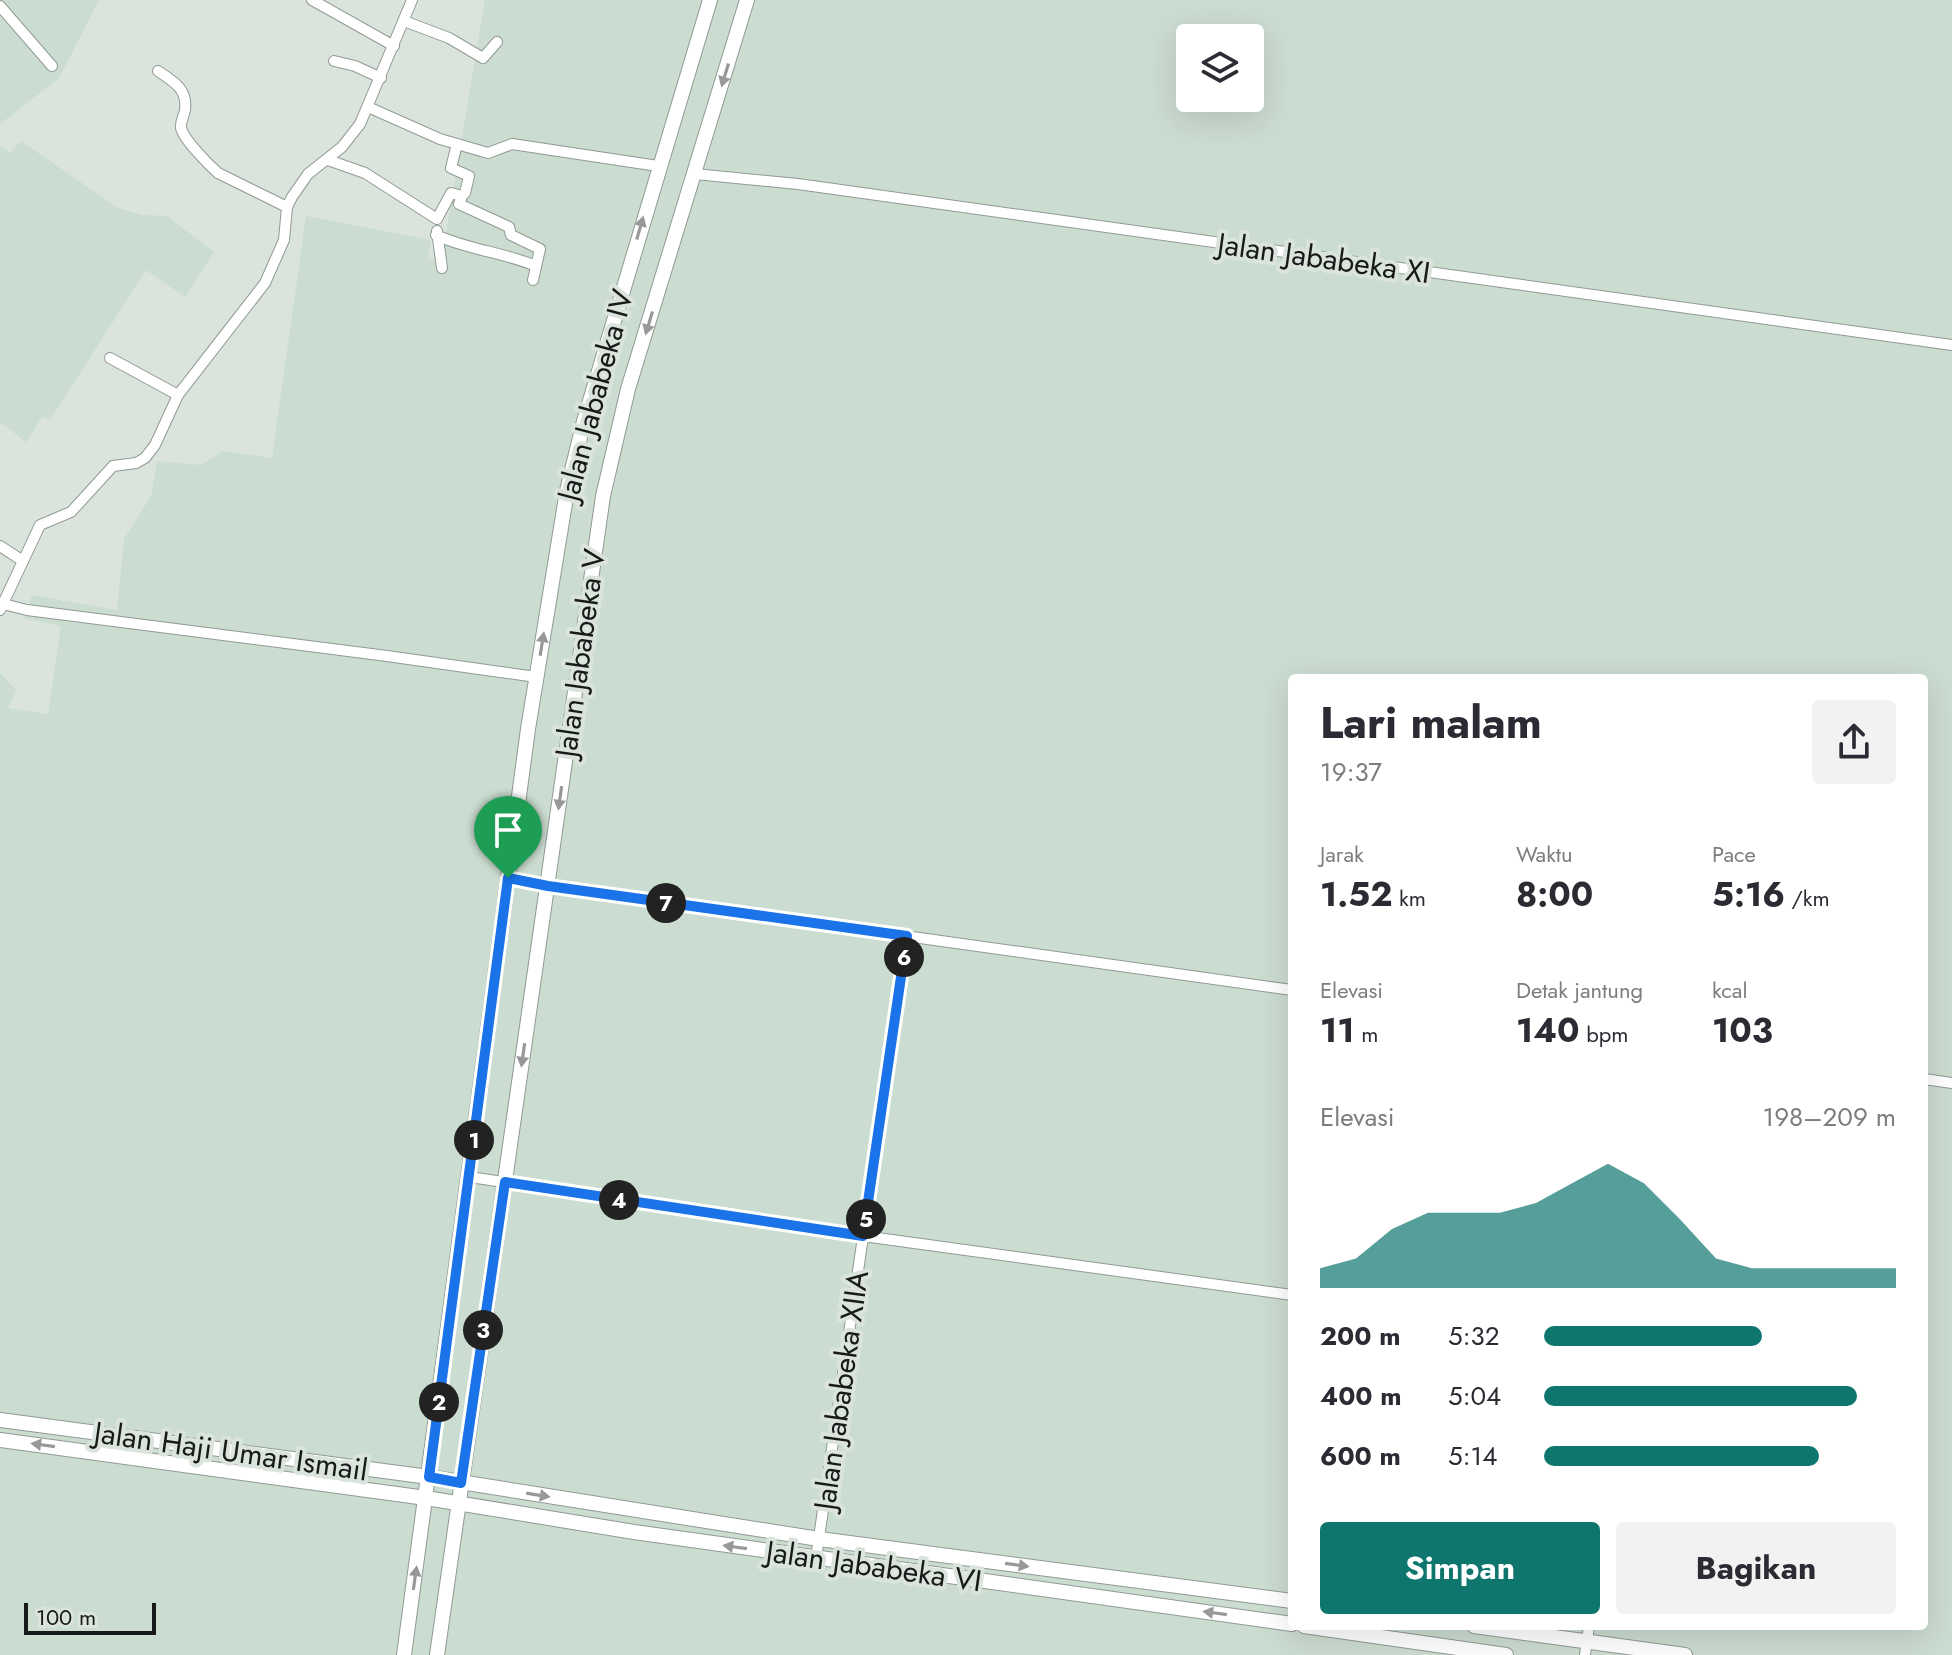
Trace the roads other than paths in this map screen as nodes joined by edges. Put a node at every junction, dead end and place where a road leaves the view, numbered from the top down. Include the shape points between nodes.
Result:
1 (312, 0) edge
2 (412, 0) edge
3 (710, 0) edge
4 (747, 0) edge
5 (0, 6) edge
6 (404, 21) junction
7 (497, 42) dead end
8 (394, 46) junction
9 (334, 61) dead end
10 (52, 66) dead end
11 (158, 71) dead end
12 (381, 78) junction
13 (368, 107) junction
14 (457, 144) junction
15 (328, 160) junction
16 (658, 166) junction
17 (695, 174) junction
18 (462, 196) junction
19 (287, 207) junction
20 (439, 218) junction
21 (436, 235) junction
22 (536, 266) junction
23 (442, 268) dead end
24 (533, 280) dead end
25 (1952, 345) edge
26 (110, 358) dead end
27 (178, 395) junction
28 (0, 546) edge
29 (23, 561) junction
30 (1, 607) edge
31 (536, 677) junction
32 (508, 878) junction
33 (548, 886) junction
34 (907, 936) junction
35 (1288, 989) edge
36 (1928, 1080) edge
37 (1952, 1083) edge
38 (470, 1177) junction
39 (505, 1182) junction
40 (863, 1236) junction
41 (1288, 1294) edge
42 (0, 1420) edge
43 (0, 1440) edge
44 (429, 1477) junction
45 (461, 1483) junction
46 (426, 1498) junction
47 (458, 1504) junction
48 (819, 1539) junction
49 (816, 1558) junction
50 (1288, 1600) edge
51 (1288, 1623) edge
52 (1332, 1630) edge
53 (1494, 1630) edge
54 (1586, 1648) edge
55 (404, 1655) edge
56 (437, 1655) edge
57 (1506, 1655) edge
58 (1685, 1655) edge

1 - 8 street
2 - 6 street
3 - 16 street, Jalan Jababeka IV
4 -> 17 street, Jalan Jababeka V
5 - 10 street
6 - 7 street via 483,58
6 - 8 street
8 - 12 street
9 - 12 street
11 - 19 street via 183,91 181,127 209,165
12 - 13 street
13 - 14 street
13 - 15 street via 351,138
14 - 16 street via 490,154 512,144
14 - 18 street via 451,168 470,179
15 - 19 street via 301,182
15 - 20 street via 365,173
31 -> 16 street, Jalan Jababeka IV via 574,456
17 - 25 street, Jalan Jababeka XI
17 -> 33 street, Jalan Jababeka V via 609,465
18 - 20 street via 451,193
18 - 22 street via 459,204 500,221 511,235 540,249
19 - 27 street via 284,240 265,283
20 - 21 street
21 - 22 street
21 - 23 street
22 - 24 street
26 - 27 street
27 - 29 street via 145,458 113,466 71,512 40,525
28 - 29 street
29 - 30 street
30 - 31 street
31 - 32 street, Jalan Jababeka IV
32 - 33 street
32 - 38 street, Jalan Jababeka IV
33 - 34 street
33 -> 39 street, Jalan Jababeka V
34 - 35 street
34 - 40 street, Jalan Jababeka XIIA
36 - 37 street
38 - 39 street
38 - 44 street, Jalan Jababeka IV
39 - 40 street
39 - 45 street, Jalan Jababeka V
40 - 41 street
40 - 48 street, Jalan Jababeka XIIA
42 - 44 street, Jalan Haji Umar Ismail
46 -> 43 street, Jalan Haji Umar Ismail
44 - 45 street, Jalan Haji Umar Ismail
44 - 46 street, Jalan Jababeka IV
45 - 47 street, Jalan Jababeka V
45 -> 48 street, Jalan Jababeka VI
46 - 47 street, Jalan Haji Umar Ismail
55 -> 46 street, Jalan Jababeka IV
49 -> 47 street, Jalan Jababeka VI
47 - 56 street, Jalan Jababeka V
48 - 49 street, Jalan Jababeka XIIA
48 -> 50 street, Jalan Jababeka VI
51 -> 49 street, Jalan Jababeka VI
52 - 57 street
53 - 54 street
54 - 58 street

